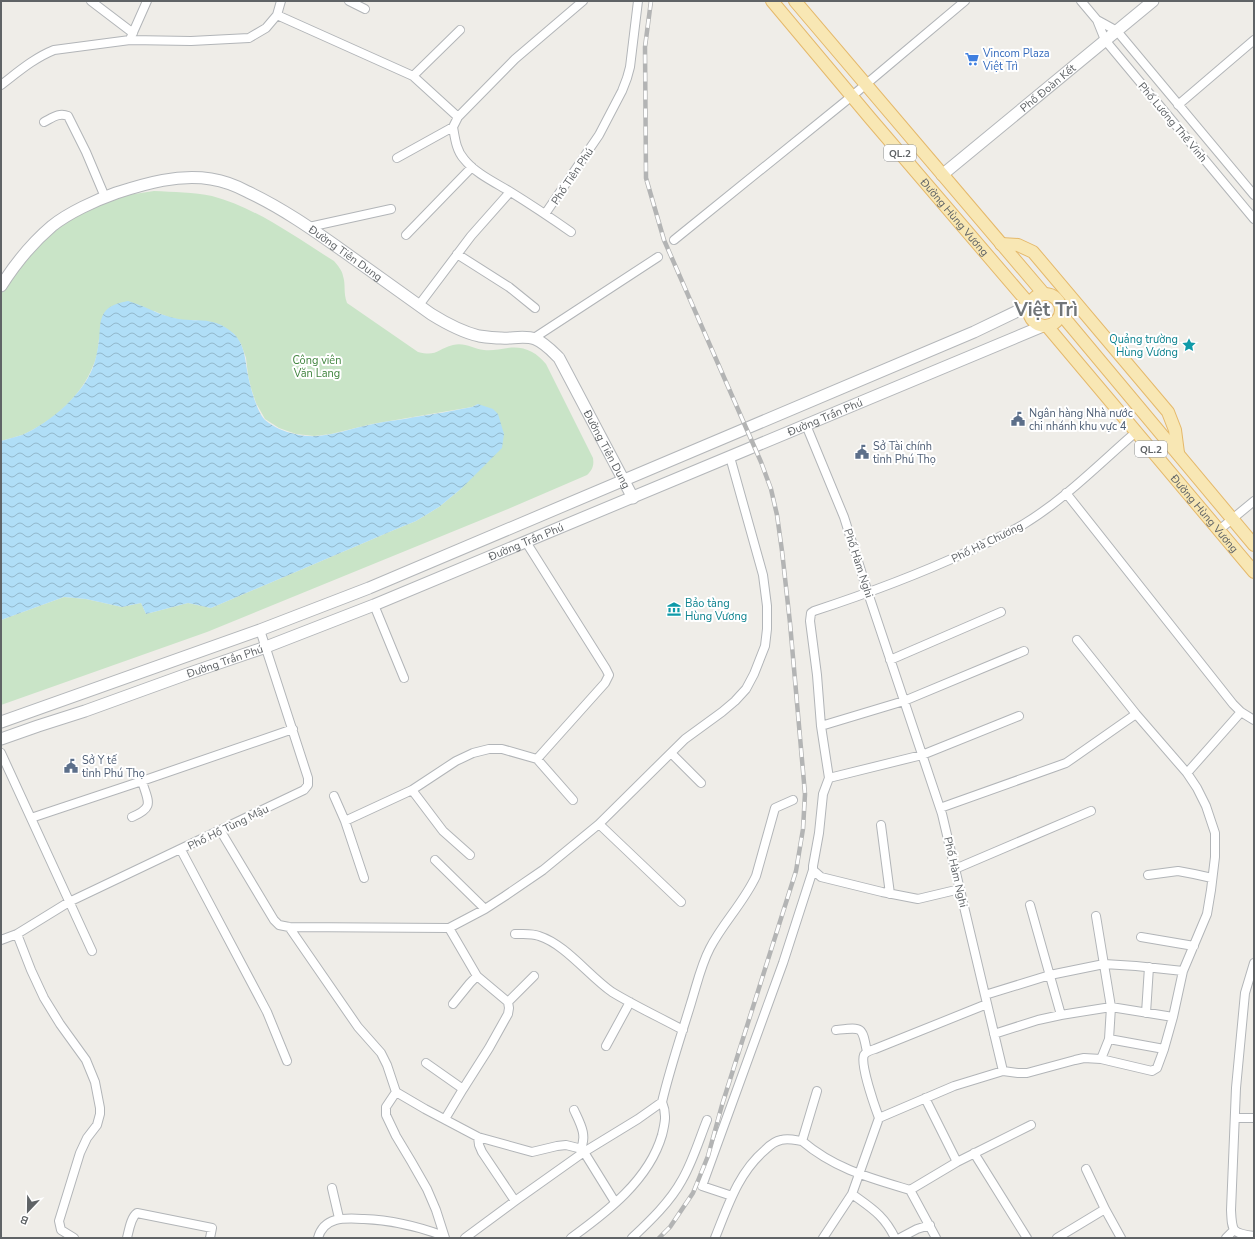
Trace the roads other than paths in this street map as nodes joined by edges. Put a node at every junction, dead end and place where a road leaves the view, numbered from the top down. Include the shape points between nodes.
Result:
1 (91, 1) edge
2 (147, 1) edge
3 (281, 1) edge
4 (349, 1) edge
5 (583, 1) edge
6 (638, 1) edge
7 (772, 1) edge
8 (795, 1) edge
9 (965, 1) edge
10 (1081, 1) edge
11 (1153, 1) edge
12 (365, 9) dead end
13 (277, 15) junction
14 (1097, 20) junction
15 (460, 30) dead end
16 (1116, 31) junction
17 (132, 37) junction
18 (1105, 40) junction
19 (1254, 40) edge
20 (413, 76) junction
21 (1, 85) edge
22 (865, 85) junction
23 (852, 96) junction
24 (1178, 105) junction
25 (458, 117) junction
26 (44, 122) dead end
27 (452, 127) junction
28 (397, 158) dead end
29 (472, 167) junction
30 (942, 175) junction
31 (510, 192) junction
32 (1254, 195) edge
33 (105, 197) junction
34 (391, 209) dead end
35 (1251, 210) edge
36 (545, 214) junction
37 (1254, 219) edge
38 (309, 227) junction
39 (571, 232) dead end
40 (406, 235) dead end
41 (674, 240) dead end
42 (1001, 244) junction
43 (457, 254) junction
44 (658, 257) dead end
45 (1, 286) edge
46 (1044, 294) junction
47 (419, 305) junction
48 (1030, 305) junction
49 (535, 308) dead end
50 (1061, 314) junction
51 (1045, 326) junction
52 (534, 338) junction
53 (806, 425) junction
54 (1136, 432) junction
55 (1178, 453) junction
56 (730, 456) junction
57 (624, 480) junction
58 (1066, 493) junction
59 (633, 498) junction
60 (1254, 501) edge
61 (1232, 518) junction
62 (1219, 530) junction
63 (526, 542) junction
64 (1254, 545) edge
65 (1254, 572) edge
66 (868, 593) junction
67 (374, 605) junction
68 (1001, 612) dead end
69 (260, 630) junction
70 (1077, 640) dead end
71 (266, 647) junction
72 (1024, 651) dead end
73 (890, 660) junction
74 (404, 678) dead end
75 (904, 701) junction
76 (1241, 712) junction
77 (1136, 714) junction
78 (1019, 716) dead end
79 (1254, 720) edge
80 (1, 722) edge
81 (821, 726) junction
82 (293, 729) junction
83 (1, 739) edge
84 (671, 753) junction
85 (1, 754) edge
86 (922, 755) junction
87 (537, 759) junction
88 (1187, 773) junction
89 (829, 778) junction
90 (142, 781) junction
91 (701, 784) dead end
92 (412, 790) junction
93 (334, 796) dead end
94 (573, 800) dead end
95 (793, 800) dead end
96 (940, 808) junction
97 (1091, 811) dead end
98 (132, 817) dead end
99 (31, 818) junction
100 (345, 821) junction
101 (599, 824) junction
102 (881, 825) dead end
103 (220, 830) junction
104 (181, 850) junction
105 (470, 855) dead end
106 (435, 860) dead end
107 (955, 869) junction
108 (813, 870) junction
109 (1148, 875) dead end
110 (364, 878) dead end
111 (1212, 878) junction
112 (960, 889) junction
113 (890, 894) junction
114 (69, 902) junction
115 (681, 902) dead end
116 (1030, 905) dead end
117 (485, 909) junction
118 (1096, 916) dead end
119 (288, 927) junction
120 (449, 928) junction
121 (17, 934) junction
122 (515, 934) dead end
123 (1141, 937) dead end
124 (1, 940) edge
125 (1194, 946) junction
126 (92, 951) dead end
127 (1254, 963) edge
128 (1104, 964) junction
129 (1149, 967) junction
130 (1183, 971) junction
131 (1050, 975) junction
132 (477, 976) junction
133 (534, 976) dead end
134 (985, 995) junction
135 (508, 1002) junction
136 (630, 1002) junction
137 (454, 1004) dead end
138 (987, 1004) junction
139 (1111, 1007) junction
140 (1146, 1013) junction
141 (1062, 1015) junction
142 (1173, 1017) junction
143 (683, 1030) junction
144 (836, 1030) dead end
145 (994, 1034) junction
146 (1110, 1039) junction
147 (606, 1046) dead end
148 (1164, 1049) junction
149 (867, 1052) junction
150 (1101, 1059) junction
151 (287, 1061) dead end
152 (426, 1063) dead end
153 (1003, 1071) junction
154 (463, 1089) junction
155 (817, 1091) dead end
156 (396, 1092) junction
157 (925, 1098) junction
158 (662, 1102) junction
159 (574, 1110) dead end
160 (879, 1118) junction
161 (1235, 1118) junction
162 (1254, 1118) edge
163 (445, 1119) junction
164 (707, 1120) dead end
165 (1031, 1125) dead end
166 (478, 1137) junction
167 (802, 1142) junction
168 (582, 1151) junction
169 (974, 1153) junction
170 (957, 1162) junction
171 (1086, 1169) dead end
172 (858, 1174) junction
173 (332, 1188) dead end
174 (910, 1190) junction
175 (852, 1194) junction
176 (732, 1196) junction
177 (515, 1201) junction
178 (615, 1202) junction
179 (1105, 1210) junction
180 (340, 1218) junction
181 (930, 1225) junction
182 (1234, 1230) junction
183 (1254, 1236) edge
184 (445, 1237) edge
185 (74, 1238) edge
186 (127, 1238) edge
187 (210, 1238) edge
188 (318, 1238) edge
189 (465, 1238) edge
190 (571, 1238) edge
191 (632, 1238) edge
192 (715, 1238) edge
193 (823, 1238) edge
194 (895, 1238) edge
195 (900, 1238) edge
196 (936, 1238) edge
197 (1027, 1238) edge
198 (1057, 1238) edge
199 (1121, 1238) edge
200 (1226, 1238) edge

1 - 17 street
2 - 17 street
3 - 13 street
4 - 12 street
5 - 25 street via 515,59
6 - 36 street, Phố Tiên Phú via 628,78 599,135
7 - 23 main road, Đường Hùng Vương / QL.2
8 - 22 main road, Đường Hùng Vương / QL.2
9 - 22 street
10 - 14 street, Phố Lương Thế Vinh
11 - 16 main road, Phố Đoàn Kết
13 - 17 street via 266,28 249,38 191,41
13 - 20 street
14 - 16 street, Phố Lương Thế Vinh
14 - 18 street, Phố Lương Thế Vinh
15 - 20 street
16 - 18 main road, Phố Đoàn Kết
16 - 24 street, Phố Lương Thế Vinh
17 - 21 street via 42,54
18 - 30 main road, Phố Đoàn Kết
18 - 35 street, Phố Lương Thế Vinh
19 - 24 street
20 - 25 street
22 - 23 street
22 - 30 main road, Đường Hùng Vương / QL.2
23 - 41 street
23 - 48 main road, Đường Hùng Vương / QL.2
24 - 32 street, Phố Lương Thế Vinh
25 - 27 street
26 - 33 street via 57,115 68,116
27 - 28 street
27 - 29 street, Phố Tiên Phú via 458,151
29 - 31 street, Phố Tiên Phú
29 - 40 street
30 - 42 main road, Đường Hùng Vương / QL.2
31 - 36 street, Phố Tiên Phú
31 - 43 street
33 - 38 main road, Đường Tiên Dung via 163,180 198,177 213,179 261,198
33 - 45 main road, Đường Tiên Dung via 52,226
34 - 38 street
35 - 37 street, Phố Lương Thế Vinh
36 - 39 street
38 - 47 main road, Đường Tiên Dung
42 - 46 main road, Đường Hùng Vương / QL.2
42 - 55 main road via 1018,245 1033,252 1089,317 1168,412 1175,430
43 - 47 street
43 - 49 street via 509,287
44 - 52 street
46 - 48 main road via 1035,298
46 - 50 main road, QL.2 via 1057,300 1061,306
47 - 52 main road, Đường Tiên Dung via 447,324 480,336
48 - 51 main road, QL.2 via 1029,313 1032,319 1037,324
48 - 57 main road, Đường Trần Phú via 974,332
50 - 51 main road via 1056,322
50 - 55 main road, Đường Hùng Vương / QL.2
51 - 53 main road, Đường Trần Phú
51 - 54 main road, Đường Hùng Vương / QL.2
52 - 57 main road, Đường Tiên Dung via 558,358
53 - 56 main road, Đường Trần Phú
53 - 66 street, Phố Hàm Nghi via 844,517
54 - 58 street, Phố Hà Chương
54 - 62 main road, Đường Hùng Vương / QL.2
55 - 61 main road, Đường Hùng Vương / QL.2
56 - 59 main road, Đường Trần Phú
56 - 84 street via 763,575 767,606 765,646 746,689
57 - 59 main road, Đường Tiên Dung
57 - 69 main road, Đường Trần Phú via 369,588
58 - 66 street, Phố Hà Chương via 1010,533
58 - 76 street
59 - 63 main road, Đường Trần Phú
60 - 61 street
61 - 62 street
61 - 64 main road, Đường Hùng Vương / QL.2
62 - 65 main road, Đường Hùng Vương / QL.2
63 - 67 main road, Đường Trần Phú
63 - 87 street via 608,676 605,683
66 - 73 street, Phố Hàm Nghi
66 - 81 street, Phố Hà Chương via 812,613 810,621
67 - 71 main road, Đường Trần Phú
67 - 74 street
68 - 73 street
69 - 71 street, Phố Hồ Tùng Mậu
69 - 80 main road, Đường Trần Phú
70 - 77 street
71 - 82 street, Phố Hồ Tùng Mậu
71 - 83 main road, Đường Trần Phú
72 - 75 street
73 - 75 street, Phố Hàm Nghi
75 - 81 street
75 - 86 street, Phố Hàm Nghi
76 - 79 street
76 - 88 street
77 - 88 street
77 - 96 street via 1066,763
78 - 86 street
81 - 89 street
82 - 90 street
82 - 103 street, Phố Hồ Tùng Mậu via 308,785 304,790
84 - 91 street
84 - 101 street
85 - 99 street
86 - 89 street
86 - 96 street, Phố Hàm Nghi
87 - 92 street via 502,749 489,749 448,765
87 - 94 street
88 - 111 street via 1206,806 1215,833
89 - 108 street via 823,794
90 - 98 street via 148,806 143,812
90 - 99 street
92 - 100 street
92 - 105 street via 443,831
93 - 100 street
95 - 143 street via 775,808 756,876 709,948
96 - 107 street, Phố Hàm Nghi
97 - 107 street
99 - 114 street
100 - 110 street
101 - 115 street
101 - 117 street via 542,870
102 - 113 street
103 - 104 street, Phố Hồ Tùng Mậu
103 - 119 street via 274,920
104 - 114 street, Phố Hồ Tùng Mậu
104 - 151 street via 267,1012
106 - 117 street
107 - 112 street, Phố Hàm Nghi
108 - 113 street via 821,877
108 - 176 street via 783,964 702,1186
109 - 111 street via 1178,871
111 - 125 street via 1207,914
112 - 113 street via 918,899
112 - 134 street, Phố Hàm Nghi
114 - 121 street, Phố Hồ Tùng Mậu
114 - 126 street
116 - 131 street
117 - 120 street
118 - 128 street
119 - 120 street
119 - 156 street via 358,1027 381,1053
120 - 132 street
121 - 124 street, Phố Hồ Tùng Mậu
121 - 185 street via 44,998 86,1060 98,1096 100,1114 97,1125 80,1153 59,1221 61,1230
122 - 136 street via 536,935 552,942 601,984
123 - 125 street
125 - 130 street
127 - 161 street via 1245,993
128 - 129 street
128 - 131 street
128 - 139 street
129 - 130 street
129 - 140 street
130 - 142 street
131 - 134 street
131 - 141 street
132 - 135 street
132 - 137 street
133 - 135 street
134 - 138 street, Phố Hàm Nghi
135 - 154 street via 508,1014
136 - 143 street
136 - 147 street
138 - 145 street, Phố Hàm Nghi
138 - 149 street
139 - 140 street
139 - 141 street
139 - 146 street
140 - 142 street
141 - 145 street
142 - 148 street
143 - 158 street
144 - 149 street via 860,1029
145 - 153 street, Phố Hàm Nghi
146 - 148 street
146 - 150 street
148 - 150 street via 1157,1068 1152,1071
149 - 160 street via 863,1056 863,1061
150 - 153 street via 1075,1060 1023,1074
152 - 154 street
153 - 157 street
154 - 163 street
155 - 167 street
156 - 163 street
156 - 184 street via 386,1107 386,1115 427,1189
157 - 160 street
157 - 170 street
158 - 168 street
158 - 178 street via 666,1115 665,1125 654,1156 642,1174
159 - 168 street via 583,1132
160 - 172 street
161 - 162 street
161 - 182 street via 1231,1210
163 - 166 street
164 - 191 street via 677,1189
165 - 169 street
166 - 168 street via 532,1152 566,1145
166 - 177 street via 482,1152
167 - 172 street via 827,1160
167 - 176 street via 780,1140 770,1146 747,1168
168 - 177 street
168 - 178 street
169 - 170 street
169 - 197 street
170 - 174 street
171 - 179 street
172 - 174 street
172 - 175 street
173 - 180 street
174 - 181 street
175 - 193 street
175 - 194 street via 879,1214
176 - 192 street
177 - 189 street
178 - 190 street
179 - 198 street
179 - 199 street
180 - 184 street via 389,1220 419,1227
180 - 188 street via 331,1221 320,1230
181 - 195 street
181 - 196 street
182 - 183 street via 1239,1234
182 - 200 street
186 - 187 street via 137,1213 212,1228

